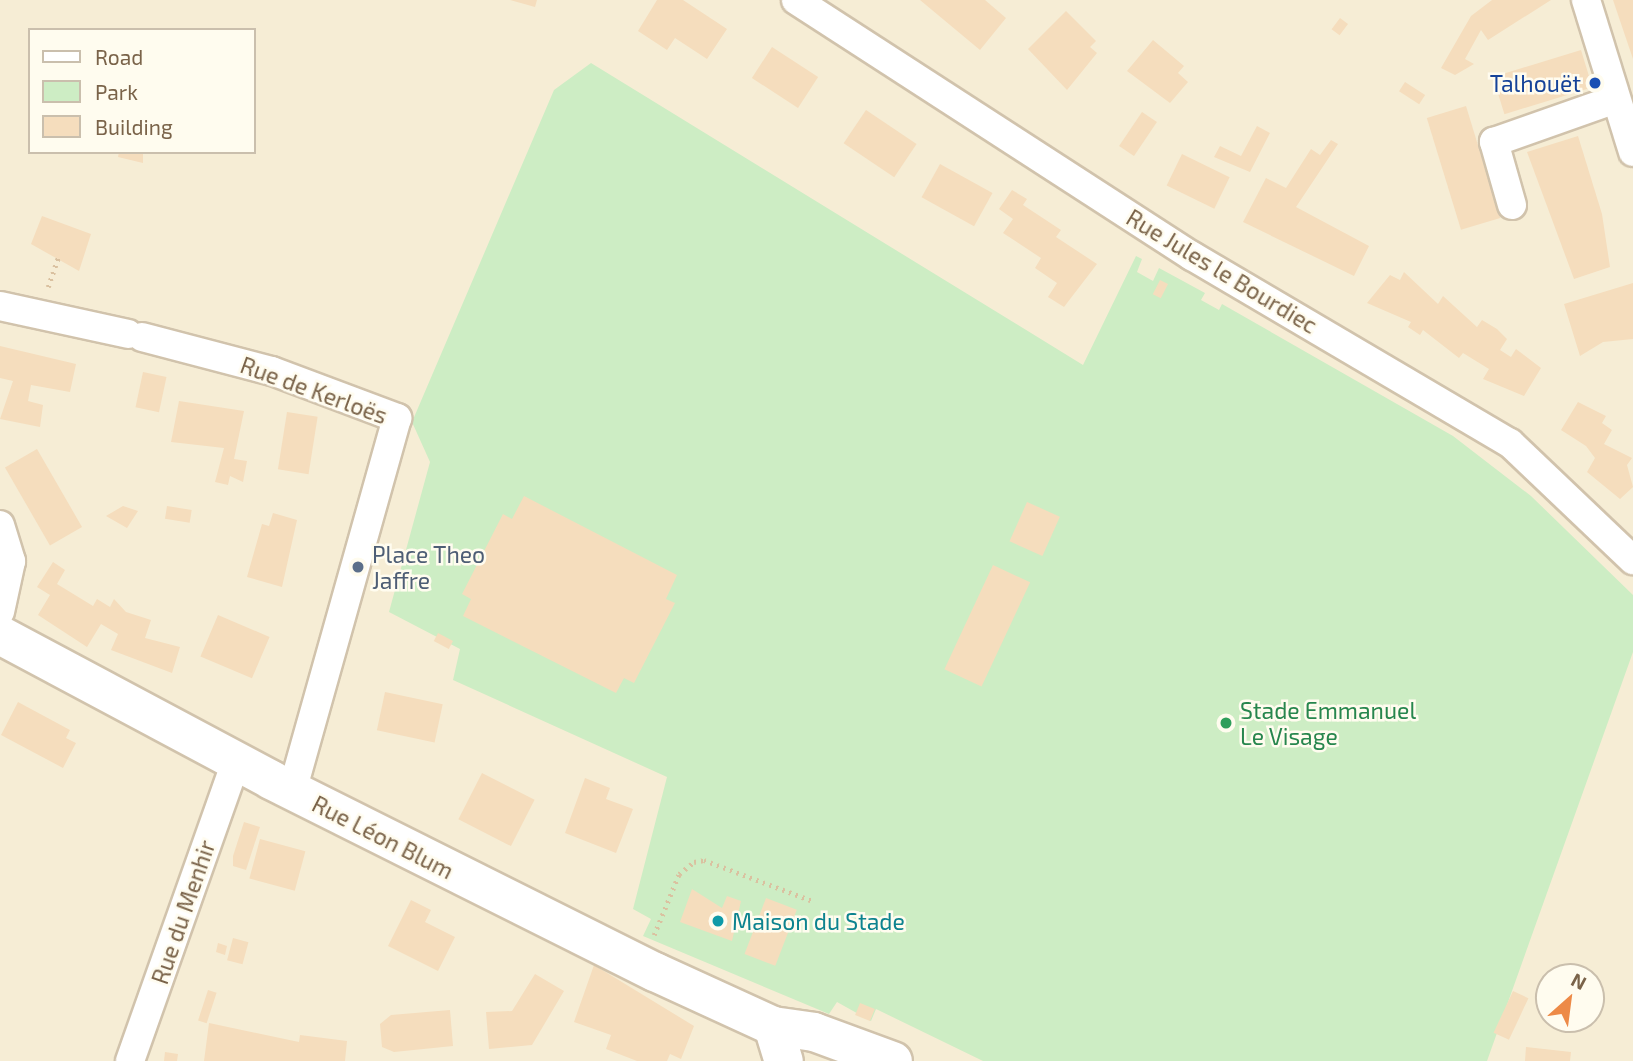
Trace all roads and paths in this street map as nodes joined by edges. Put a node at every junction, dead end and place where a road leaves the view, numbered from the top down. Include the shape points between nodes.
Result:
1 (796, 0) edge
2 (1586, 0) edge
3 (1616, 99) junction
4 (1633, 152) edge
5 (1512, 205) dead end
6 (0, 306) edge
7 (0, 525) edge
8 (1633, 560) edge
9 (0, 612) edge
10 (0, 635) edge
11 (236, 762) junction
12 (292, 791) junction
13 (813, 901) dead end
14 (642, 965) junction
15 (778, 1043) edge
16 (840, 1051) edge
17 (130, 1061) edge
18 (892, 1061) edge

1 - 8 street, Rue Jules le Bourdiec via 1192,256 1510,443
2 - 3 street
3 - 4 street
3 - 5 street via 1494,142
6 - 12 street, Rue de Kerloës via 272,371 397,418
7 - 9 street via 12,561
10 - 11 street, Rue Léon Blum
11 - 12 street, Rue Léon Blum
11 - 17 street, Rue du Menhir
12 - 14 street, Rue Léon Blum
13 - 14 path via 694,862 679,874
14 - 15 street, Rue Léon Blum
15 - 16 street, Rue Léon Blum
16 - 18 street, Rue Léon Blum

